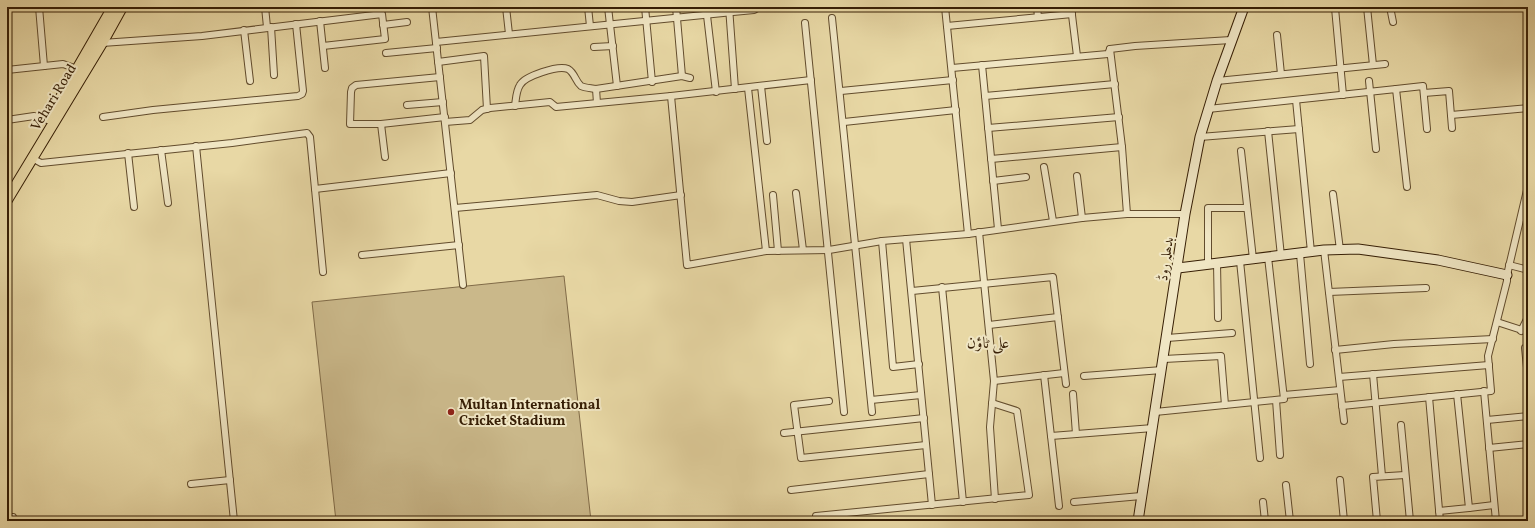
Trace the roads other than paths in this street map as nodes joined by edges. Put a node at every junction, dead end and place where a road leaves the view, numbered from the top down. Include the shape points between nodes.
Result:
1 (40, 7) edge
2 (113, 7) edge
3 (122, 7) edge
4 (265, 7) edge
5 (432, 7) edge
6 (506, 7) edge
7 (588, 7) edge
8 (608, 7) edge
9 (644, 7) edge
10 (676, 7) edge
11 (706, 7) edge
12 (945, 7) edge
13 (1037, 7) edge
14 (1072, 7) edge
15 (1244, 7) edge
16 (1367, 7) edge
17 (1390, 7) edge
18 (755, 8) edge
19 (1336, 8) dead end
20 (729, 10) edge
21 (707, 14) junction
22 (1072, 14) junction
23 (677, 17) junction
24 (1038, 17) junction
25 (832, 18) dead end
26 (646, 20) junction
27 (320, 21) junction
28 (407, 22) dead end
29 (805, 22) dead end
30 (1393, 22) dead end
31 (296, 24) junction
32 (610, 24) junction
33 (383, 25) junction
34 (590, 26) junction
35 (947, 26) junction
36 (269, 27) junction
37 (244, 30) junction
38 (509, 34) junction
39 (1277, 35) dead end
40 (1231, 40) junction
41 (102, 43) junction
42 (436, 45) junction
43 (323, 46) junction
44 (613, 46) junction
45 (594, 47) dead end
46 (1110, 49) junction
47 (386, 53) dead end
48 (1077, 56) junction
49 (438, 62) junction
50 (1385, 64) dead end
51 (982, 65) junction
52 (1373, 65) junction
53 (44, 66) junction
54 (325, 68) dead end
55 (952, 68) junction
56 (78, 69) junction
57 (1341, 69) junction
58 (7, 70) edge
59 (1281, 74) junction
60 (274, 75) dead end
61 (682, 76) junction
62 (440, 77) junction
63 (690, 78) dead end
64 (811, 80) junction
65 (953, 80) junction
66 (1217, 80) junction
67 (1369, 80) dead end
68 (250, 81) dead end
69 (652, 82) junction
70 (1115, 84) junction
71 (617, 86) junction
72 (761, 86) junction
73 (748, 88) junction
74 (596, 89) junction
75 (735, 89) junction
76 (1396, 89) junction
77 (841, 91) junction
78 (716, 92) junction
79 (1370, 92) junction
80 (1424, 93) junction
81 (1343, 95) junction
82 (671, 96) junction
83 (985, 96) junction
84 (1296, 100) junction
85 (443, 102) junction
86 (597, 103) junction
87 (407, 105) dead end
88 (515, 106) junction
89 (1528, 108) edge
90 (487, 109) junction
91 (1208, 109) junction
92 (956, 110) junction
93 (1451, 115) junction
94 (103, 117) dead end
95 (1119, 117) junction
96 (7, 120) edge
97 (445, 120) junction
98 (51, 122) junction
99 (844, 122) junction
100 (381, 124) junction
101 (988, 128) junction
102 (1452, 128) dead end
103 (1299, 129) junction
104 (1427, 129) dead end
105 (1268, 132) junction
106 (1200, 137) junction
107 (767, 141) dead end
108 (196, 146) junction
109 (1122, 146) junction
110 (1376, 149) dead end
111 (161, 150) junction
112 (1241, 152) dead end
113 (128, 153) junction
114 (385, 157) dead end
115 (32, 158) junction
116 (991, 159) junction
117 (1044, 167) dead end
118 (451, 173) junction
119 (1077, 176) dead end
120 (1026, 177) dead end
121 (994, 181) junction
122 (1528, 186) edge
123 (1407, 187) dead end
124 (7, 189) edge
125 (315, 189) junction
126 (796, 193) dead end
127 (1333, 194) dead end
128 (680, 195) junction
129 (773, 195) dead end
130 (7, 200) edge
131 (168, 203) dead end
132 (134, 207) dead end
133 (455, 208) junction
134 (1247, 208) junction
135 (1127, 214) junction
136 (1185, 214) junction
137 (1082, 218) junction
138 (1053, 221) junction
139 (998, 229) junction
140 (979, 232) junction
141 (968, 234) junction
142 (906, 239) junction
143 (882, 241) junction
144 (459, 245) junction
145 (856, 246) junction
146 (803, 250) junction
147 (829, 250) junction
148 (1324, 250) junction
149 (1340, 250) junction
150 (778, 251) junction
151 (766, 252) junction
152 (1311, 252) junction
153 (1300, 254) junction
154 (362, 255) dead end
155 (1281, 256) junction
156 (1268, 257) junction
157 (1252, 259) junction
158 (1240, 261) junction
159 (1217, 263) junction
160 (1208, 265) junction
161 (1509, 265) junction
162 (1178, 268) junction
163 (1528, 270) edge
164 (323, 272) dead end
165 (1507, 275) junction
166 (985, 283) junction
167 (463, 285) dead end
168 (942, 287) junction
169 (1426, 288) dead end
170 (912, 291) junction
171 (1329, 292) junction
172 (1058, 317) junction
173 (1528, 317) edge
174 (1218, 318) dead end
175 (1497, 322) junction
176 (989, 325) junction
177 (1521, 331) junction
178 (1528, 332) edge
179 (1232, 333) dead end
180 (1167, 338) junction
181 (1492, 339) junction
182 (1525, 348) dead end
183 (1336, 350) junction
184 (1164, 359) junction
185 (919, 364) junction
186 (1310, 364) dead end
187 (1489, 365) junction
188 (1162, 370) junction
189 (1064, 373) junction
190 (1373, 374) junction
191 (1044, 375) junction
192 (1084, 376) dead end
193 (1339, 377) junction
194 (1528, 377) edge
195 (994, 380) junction
196 (1066, 384) dead end
197 (1340, 390) junction
198 (1484, 392) junction
199 (1072, 394) dead end
200 (1457, 394) junction
201 (921, 395) junction
202 (1284, 395) junction
203 (1429, 397) junction
204 (871, 400) junction
205 (1276, 400) junction
206 (829, 401) dead end
207 (1254, 402) junction
208 (1375, 402) junction
209 (992, 403) junction
210 (1225, 405) junction
211 (1342, 406) junction
212 (844, 412) dead end
213 (872, 412) dead end
214 (1155, 412) junction
215 (1528, 416) edge
216 (924, 418) junction
217 (1487, 420) junction
218 (1344, 421) dead end
219 (1401, 425) dead end
220 (1153, 428) junction
221 (798, 432) junction
222 (784, 433) dead end
223 (1076, 434) junction
224 (1051, 436) junction
225 (1528, 444) edge
226 (926, 445) junction
227 (1489, 448) junction
228 (1280, 455) dead end
229 (1260, 458) dead end
230 (929, 474) junction
231 (1405, 475) junction
232 (1382, 476) junction
233 (230, 480) junction
234 (1340, 480) dead end
235 (191, 484) dead end
236 (1286, 485) dead end
237 (791, 490) dead end
238 (1141, 496) junction
239 (996, 498) junction
240 (963, 502) junction
241 (1074, 502) dead end
242 (1263, 502) dead end
243 (1494, 505) junction
244 (932, 506) junction
245 (1059, 506) dead end
246 (1469, 508) junction
247 (1439, 511) junction
248 (816, 516) dead end
249 (234, 521) edge
250 (1138, 521) edge
251 (1265, 521) edge
252 (1290, 521) edge
253 (1344, 521) edge
254 (1377, 521) edge
255 (1410, 521) edge
256 (1440, 521) edge
257 (1496, 521) edge

1 - 53 street
2 - 56 main road, Vehari Road
3 - 41 main road, Vehari Road
4 - 36 street
5 - 42 street
6 - 38 street
7 - 34 street
8 - 32 street
9 - 26 street
10 - 23 street
11 - 21 street
12 - 35 street
13 - 24 street
14 - 22 street
15 - 40 main road, بدھلہ روڈ
16 - 52 street
17 - 30 street
18 - 20 street
19 - 57 street
20 - 21 street
20 - 75 street
21 - 23 street
21 - 78 street
22 - 24 street
22 - 48 street
23 - 26 street
23 - 61 street
24 - 35 street
25 - 77 street
26 - 32 street
26 - 69 street
27 - 31 street
27 - 33 street via 382,14
27 - 43 street
28 - 33 street
29 - 64 street
31 - 36 street
31 - 94 street via 303,91 298,96
32 - 34 street
32 - 44 street
33 - 43 street via 385,39
34 - 38 street
35 - 55 street
36 - 37 street
36 - 60 street
37 - 41 street via 202,36
37 - 68 street
38 - 42 street
39 - 59 street
40 - 46 street
40 - 66 main road, بدھلہ روڈ
41 - 98 main road, Vehari Road
42 - 47 street
42 - 49 street
43 - 54 street
44 - 45 street
44 - 71 street
46 - 48 street via 1108,54
46 - 70 street
48 - 51 street
49 - 62 street
49 - 90 street via 484,56
50 - 52 street
51 - 55 street
51 - 83 street
52 - 57 street
53 - 56 street via 63,64
53 - 58 street
55 - 65 street
56 - 98 main road, Vehari Road
57 - 59 street
57 - 81 street
59 - 66 street
61 - 63 street
61 - 69 street
62 - 85 street
62 - 100 street via 356,85 352,88 350,124
64 - 72 street
64 - 147 street
65 - 77 street
65 - 92 street
66 - 91 main road, بدھلہ روڈ
67 - 79 street
69 - 71 street
70 - 83 street
70 - 95 street
71 - 74 street
72 - 73 street
72 - 107 street
73 - 75 street
73 - 151 street
74 - 86 street
74 - 88 street via 582,87 574,74 567,69 559,68 525,79 516,93
75 - 78 street
76 - 79 street
76 - 80 street via 1423,86
76 - 123 street
77 - 99 street
78 - 82 street
79 - 81 street
79 - 110 street
80 - 93 street via 1449,91
80 - 104 street
81 - 84 street
82 - 86 street
82 - 128 street
83 - 101 street
84 - 91 street
84 - 103 street
85 - 87 street
85 - 97 street
86 - 88 street via 556,107 550,102
88 - 90 street
89 - 93 street
90 - 97 street via 470,120
91 - 106 main road, بدھلہ روڈ
92 - 99 street
92 - 141 street
93 - 102 street
95 - 101 street
95 - 109 street
96 - 98 street via 34,116
97 - 100 street
97 - 118 street
98 - 115 main road, Vehari Road
98 - 124 main road, Vehari Road
99 - 145 street
100 - 114 street
101 - 116 street
103 - 105 street
103 - 152 street
105 - 106 street
105 - 155 street
106 - 136 main road, بدھلہ روڈ
108 - 111 street
108 - 125 street via 307,133 310,138
108 - 233 street
109 - 116 street
109 - 135 street
111 - 113 street
111 - 131 street
112 - 134 street
113 - 115 street via 41,163
113 - 132 street
115 - 130 main road, Vehari Road
116 - 121 street
117 - 138 street
118 - 125 street
118 - 133 street
119 - 137 street
120 - 121 street
121 - 139 street
122 - 161 street
125 - 164 street
126 - 146 street
127 - 149 street
128 - 133 street via 632,202 597,195
128 - 151 street via 688,265
129 - 150 street
133 - 144 street
134 - 157 street
134 - 160 street via 1208,208
135 - 136 street
135 - 137 street
136 - 162 main road, بدھلہ روڈ
137 - 138 street
138 - 139 street
139 - 140 street
140 - 141 street
140 - 166 street
141 - 142 street
142 - 143 street
142 - 170 street
143 - 145 street
143 - 185 street via 893,367
144 - 154 street
144 - 167 street
145 - 147 street
145 - 204 street
146 - 147 street
146 - 150 street
147 - 212 street
148 - 149 main road
148 - 152 main road
148 - 171 street
149 - 165 main road via 1358,249 1438,260
150 - 151 street
152 - 153 main road
153 - 155 main road
153 - 186 street
155 - 156 main road
156 - 157 main road
156 - 202 street
157 - 158 main road
158 - 159 main road
158 - 207 street
159 - 160 main road
159 - 174 street
160 - 162 main road
161 - 163 street
161 - 165 street
162 - 180 main road, بدھلہ روڈ
165 - 175 street via 1508,281
166 - 168 street
166 - 172 street via 1052,277
166 - 176 street
168 - 170 street
168 - 240 street
169 - 171 street
170 - 185 street
171 - 183 street
172 - 176 street
172 - 189 street
173 - 177 street
175 - 177 street
175 - 181 street
176 - 195 street
177 - 178 street
179 - 180 street
180 - 184 main road, بدھلہ روڈ
181 - 183 street
181 - 187 street via 1488,356
182 - 194 street
183 - 193 street
184 - 188 main road, بدھلہ روڈ
184 - 210 street via 1221,356
185 - 201 street
187 - 190 street
187 - 198 street via 1491,391
188 - 192 street
188 - 214 main road, بدھلہ روڈ
189 - 191 street
189 - 196 street
190 - 193 street
190 - 208 street
191 - 195 street
191 - 224 street
193 - 197 street
195 - 209 street
197 - 202 street
197 - 211 street
198 - 200 street
198 - 217 street
199 - 223 street
200 - 203 street
200 - 246 street
201 - 204 street
201 - 216 street
202 - 205 street via 1284,399
203 - 208 street
203 - 247 street
204 - 213 street
205 - 207 street
205 - 228 street
206 - 221 street via 794,405
207 - 210 street
207 - 229 street
208 - 211 street
208 - 232 street
209 - 239 street via 990,427
209 - 239 street via 1016,411 1029,495
210 - 214 street
211 - 218 street
214 - 220 main road, بدھلہ روڈ
215 - 217 street
216 - 221 street
216 - 226 street
217 - 227 street
219 - 231 street
220 - 223 street
220 - 238 main road, بدھلہ روڈ
221 - 222 street
221 - 226 street via 801,458
223 - 224 street
224 - 245 street
225 - 227 street
226 - 230 street
227 - 243 street
230 - 237 street
230 - 244 street
231 - 232 street
231 - 255 street
232 - 254 street via 1373,477
233 - 235 street
233 - 249 street
234 - 253 street
236 - 252 street
238 - 241 street
238 - 250 main road, بدھلہ روڈ
239 - 240 street
240 - 244 street
242 - 251 street
243 - 246 street
243 - 257 street
244 - 248 street
246 - 247 street
247 - 256 street

